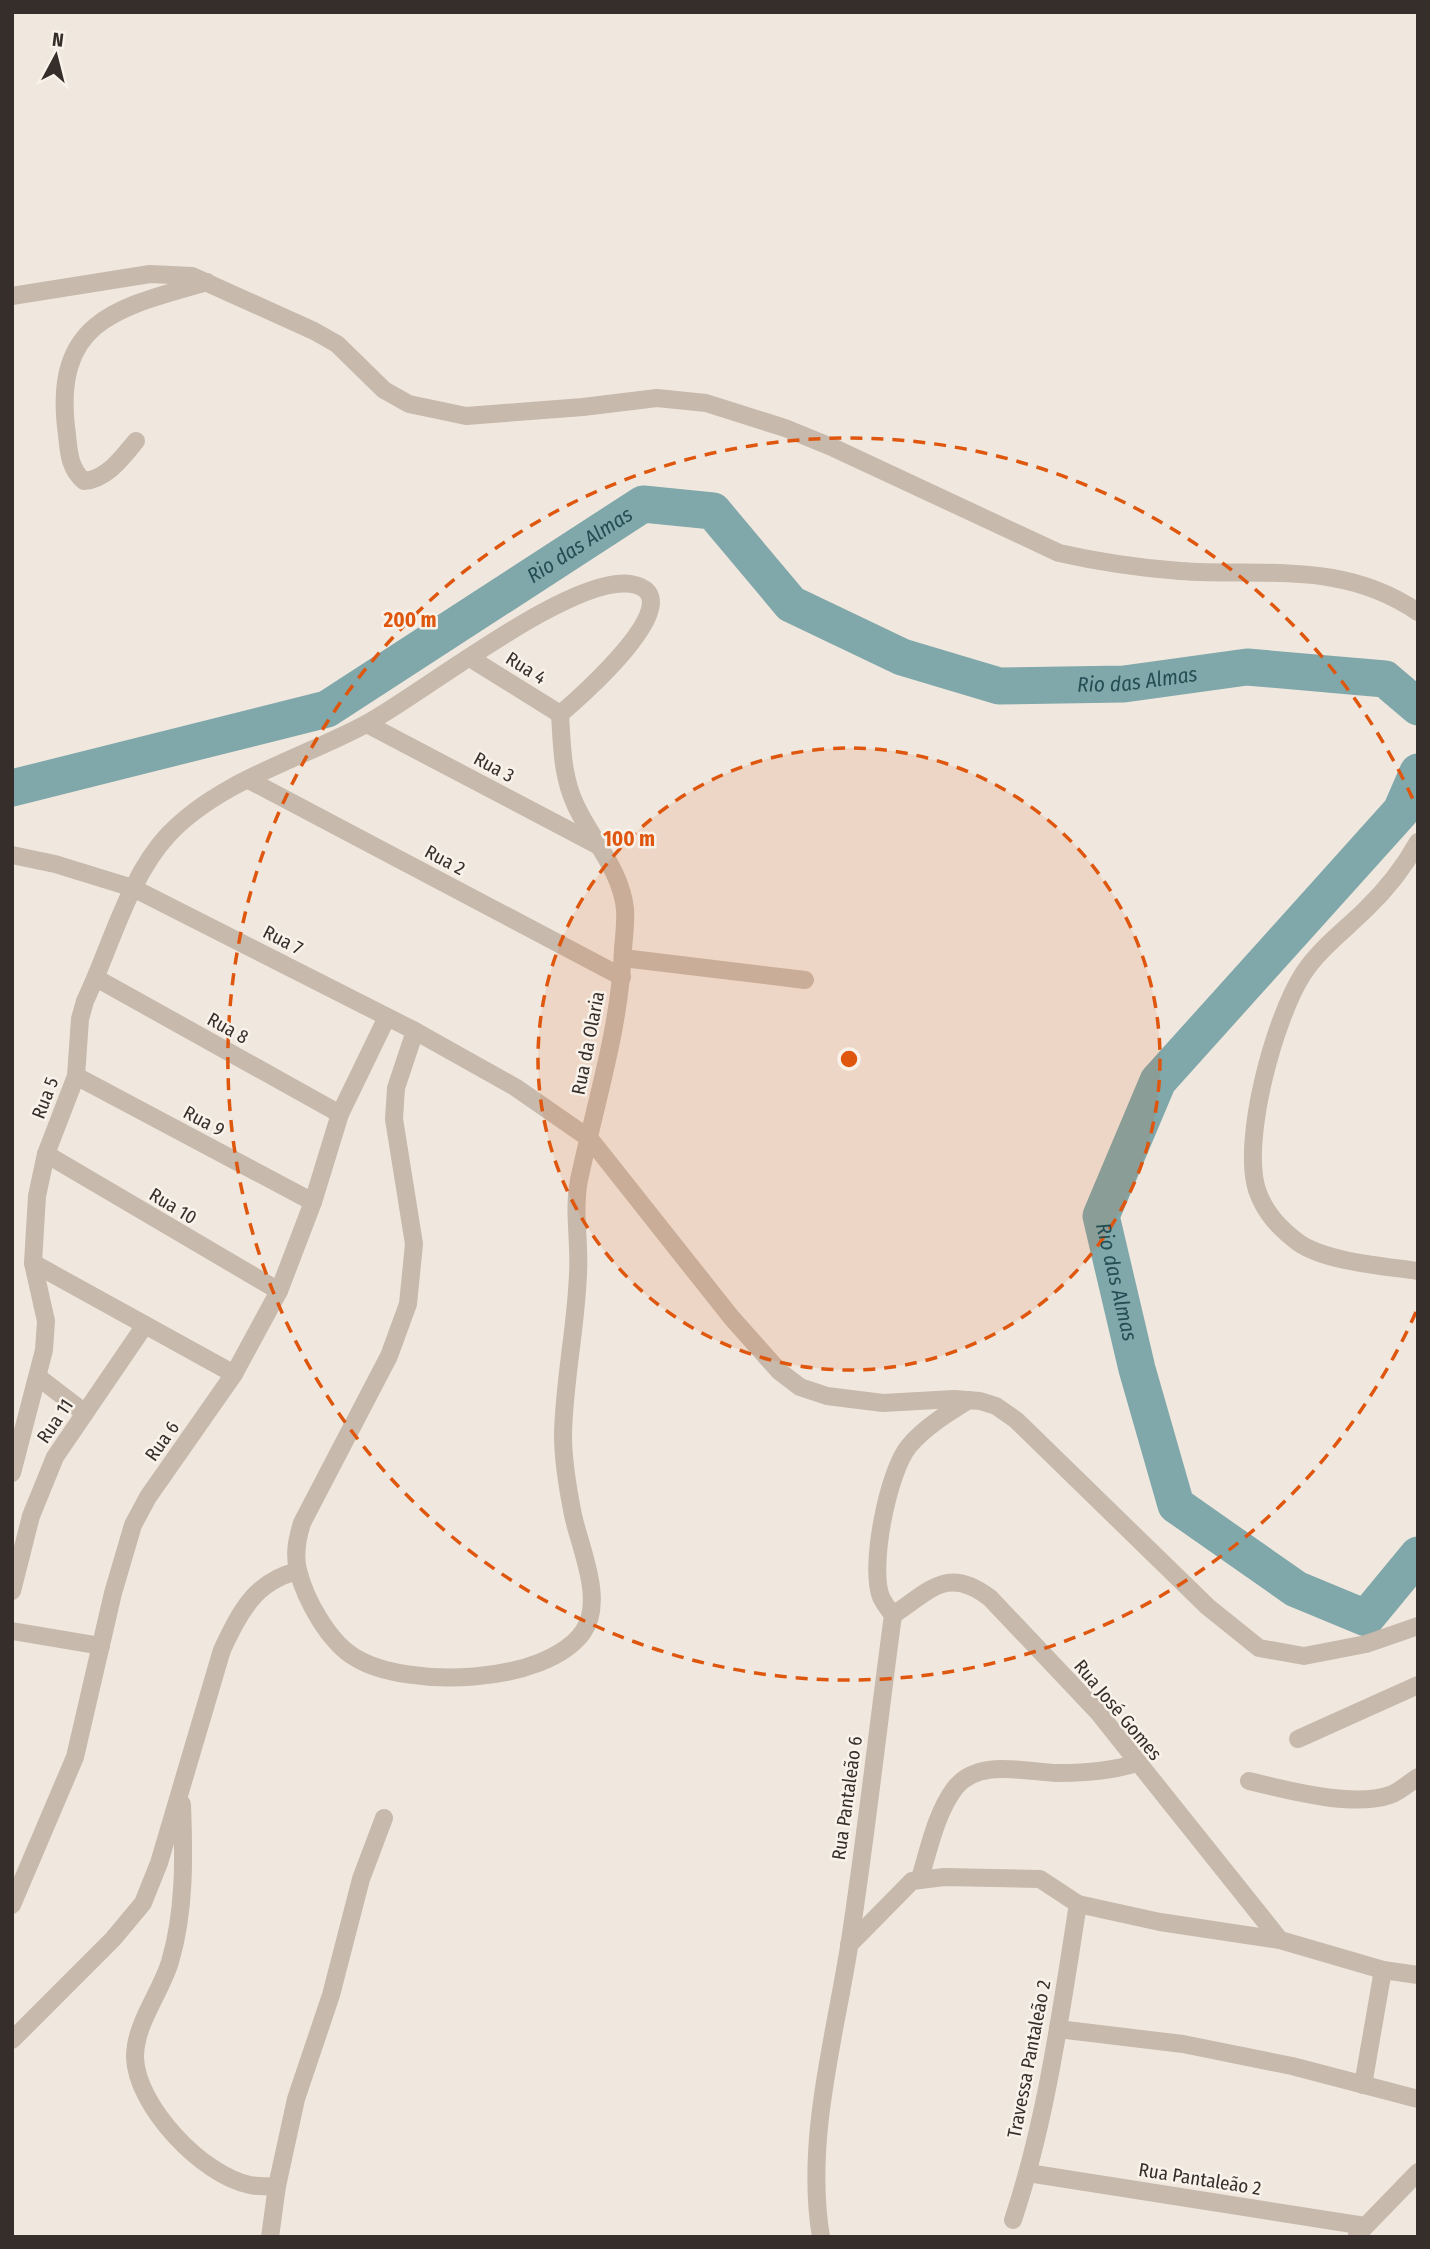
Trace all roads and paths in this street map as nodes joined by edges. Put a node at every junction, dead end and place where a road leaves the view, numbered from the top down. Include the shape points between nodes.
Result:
1 (207, 282) junction
2 (12, 296) edge
3 (136, 441) dead end
4 (1418, 612) edge
5 (470, 658) junction
6 (561, 714) junction
7 (367, 723) junction
8 (249, 780) junction
9 (1418, 842) edge
10 (602, 848) junction
11 (12, 855) edge
12 (133, 888) junction
13 (623, 958) junction
14 (622, 977) junction
15 (96, 978) junction
16 (805, 980) dead end
17 (387, 1017) junction
18 (415, 1031) junction
19 (76, 1076) junction
20 (340, 1114) junction
21 (590, 1139) junction
22 (46, 1154) junction
23 (313, 1202) junction
24 (33, 1263) junction
25 (1418, 1271) edge
26 (279, 1291) junction
27 (145, 1325) junction
28 (234, 1374) junction
29 (38, 1377) junction
30 (969, 1400) junction
31 (85, 1413) junction
32 (12, 1472) edge
33 (298, 1571) junction
34 (12, 1591) edge
35 (893, 1615) junction
36 (1418, 1626) edge
37 (12, 1631) edge
38 (101, 1646) junction
39 (1418, 1685) edge
40 (1298, 1739) dead end
41 (1137, 1763) junction
42 (1418, 1777) edge
43 (1249, 1781) dead end
44 (181, 1790) junction
45 (384, 1818) dead end
46 (920, 1878) junction
47 (1078, 1904) junction
48 (12, 1905) edge
49 (1280, 1940) junction
50 (849, 1945) junction
51 (1382, 1969) junction
52 (1418, 1975) edge
53 (1058, 2029) junction
54 (12, 2040) edge
55 (1363, 2085) junction
56 (1418, 2099) edge
57 (1418, 2172) edge
58 (1028, 2173) junction
59 (277, 2186) junction
60 (1013, 2220) dead end
61 (1360, 2231) edge
62 (270, 2237) edge
63 (821, 2237) edge

1 - 2 street via 178,274 150,274
1 - 3 street via 107,317 79,342 72,356 65,382 65,416 75,474 84,481 96,480
1 - 4 street via 337,344 396,398 432,411 486,415 657,397 706,403 821,443 1059,553 1096,562 1181,571 1303,573 1358,581
5 - 6 street, Rua 4
5 - 6 street, Rua 5 via 513,628 605,586 636,585 646,592 648,613 618,661
5 - 7 street, Rua 5
6 - 10 street, Rua da Olaria via 564,775 576,807
7 - 8 street, Rua 5
7 - 10 street, Rua 3
8 - 12 street, Rua 5 via 167,835
8 - 14 street, Rua 2
9 - 25 street via 1390,884 1305,972 1289,998 1269,1060 1253,1147 1256,1188 1270,1218 1301,1244 1337,1258
10 - 13 street, Rua da Olaria via 625,908
11 - 12 street, Rua 7
12 - 15 street, Rua 5
12 - 17 street, Rua 7
13 - 14 street, Rua da Olaria
13 - 16 street
14 - 21 street, Rua da Olaria
15 - 19 street, Rua 5 via 80,1019
15 - 20 street, Rua 8
17 - 18 street, Rua 7
17 - 20 street, Rua 6
18 - 21 street, Rua 7 via 515,1087
18 - 33 street via 396,1088 394,1119 414,1244 408,1304 389,1356 302,1523
19 - 22 street, Rua 5
19 - 23 street, Rua 9
20 - 23 street, Rua 6
21 - 30 street, Rua 7 via 731,1317 779,1371 800,1387 827,1396 883,1403
21 - 33 street, Rua da Olaria via 575,1213 579,1273 563,1438 572,1511 591,1590 585,1630 566,1650 498,1676 391,1670 353,1657 324,1623
22 - 24 street, Rua 5 via 37,1195
22 - 26 street, Rua 10
23 - 26 street, Rua 6
24 - 27 street
24 - 29 street, Rua 5 via 46,1321
26 - 28 street, Rua 6
27 - 28 street
27 - 31 street, Rua 11
28 - 38 street, Rua 6 via 133,1525
29 - 31 street
29 - 32 street, Rua 5
30 - 35 street, Rua Pantaleão 6 via 911,1444 896,1470 879,1561 881,1598
30 - 36 street, Rua 7 via 996,1406 1016,1420 1208,1607 1259,1648 1304,1657 1366,1644
31 - 34 street, Rua 11 via 55,1457 42,1487
33 - 44 street via 263,1585 239,1613 222,1650
35 - 41 street, Rua José Gomes via 938,1584 954,1581 977,1588 1097,1711
35 - 50 street, Rua Pantaleão 6
37 - 38 street
38 - 48 street, Rua 6 via 75,1757
39 - 40 street
41 - 46 street via 1059,1773 995,1769 962,1780 943,1810
41 - 49 street, Rua José Gomes
42 - 43 street via 1390,1795 1345,1799
44 - 54 street via 143,1903
44 - 59 street via 184,1870 177,1931 163,1983 141,2031 136,2071 152,2108 212,2169 249,2185
45 - 59 street via 361,1879 331,1995 304,2073
46 - 47 street via 1040,1879
46 - 50 street via 905,1886
47 - 49 street
47 - 53 street, Travessa Pantaleão 2
49 - 51 street
50 - 63 street, Rua Pantaleão 6 via 819,2138 816,2181
51 - 52 street
51 - 55 street
53 - 55 street via 1184,2044
53 - 58 street, Travessa Pantaleão 2
55 - 56 street
57 - 61 street
58 - 60 street, Travessa Pantaleão 2
58 - 61 street, Rua Pantaleão 2
59 - 62 street

